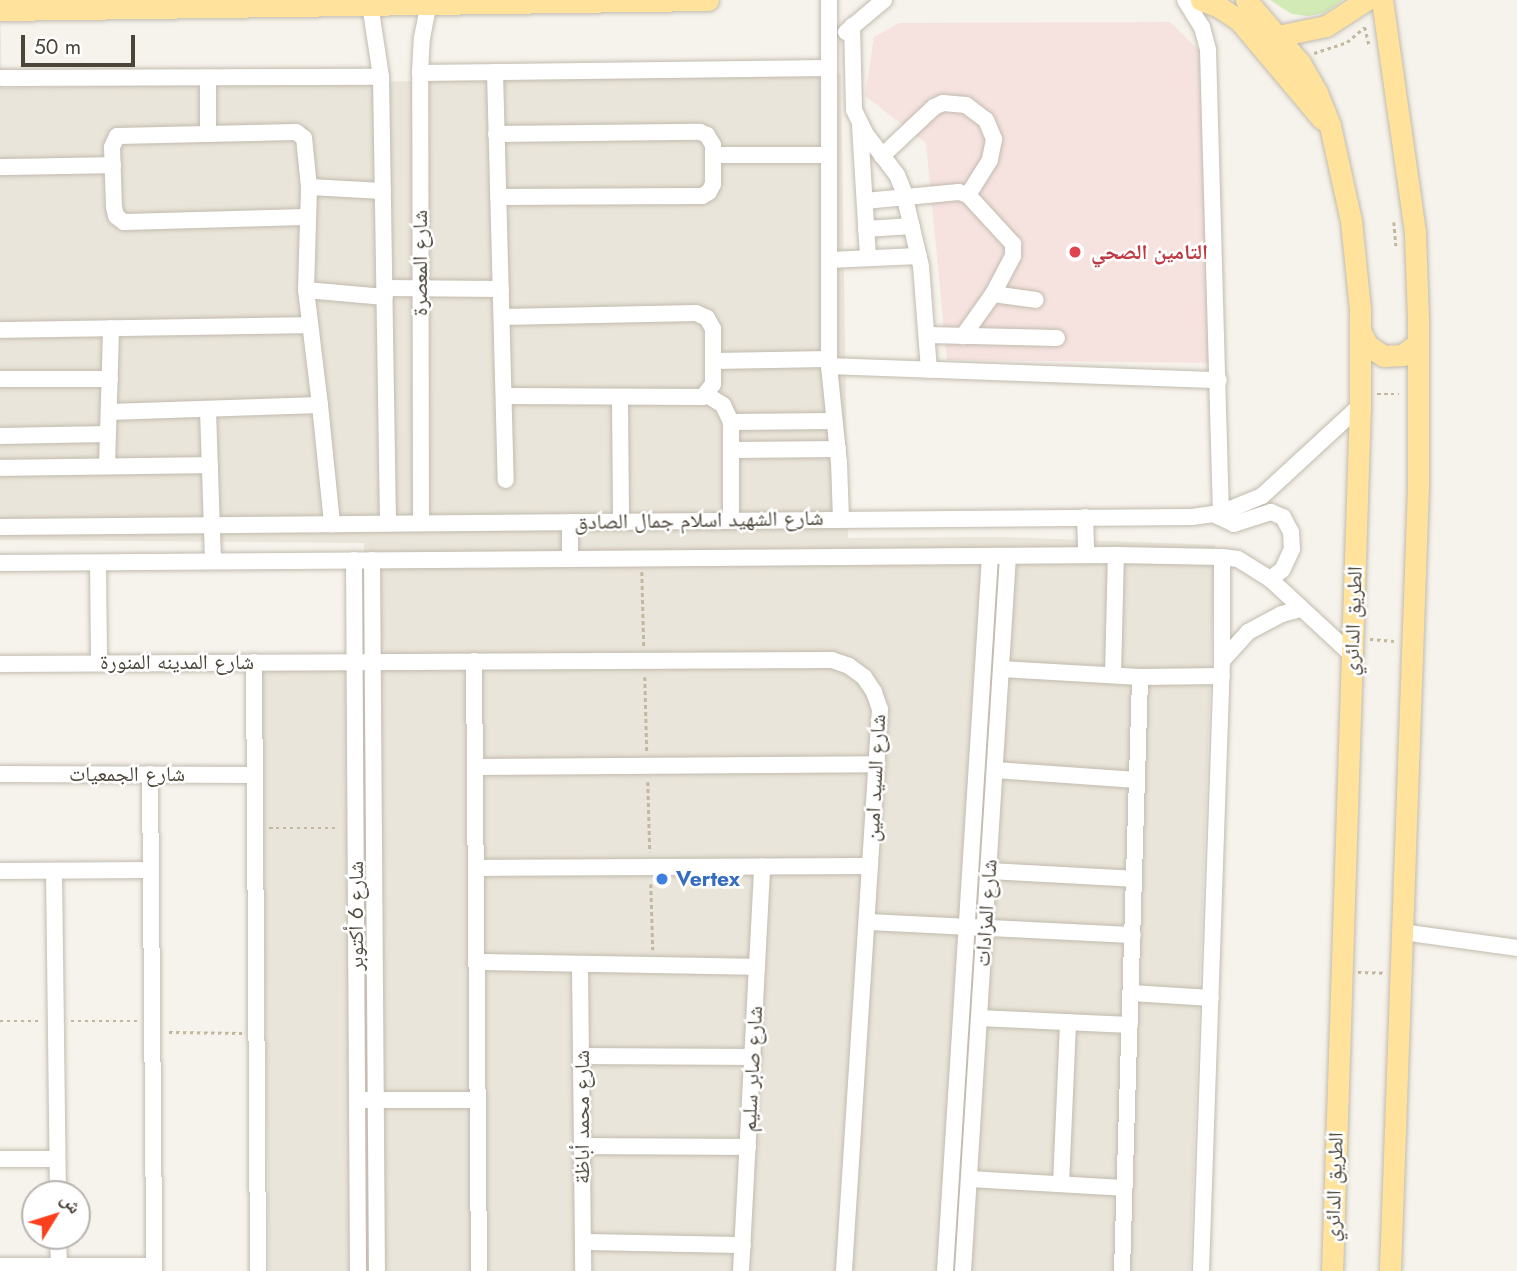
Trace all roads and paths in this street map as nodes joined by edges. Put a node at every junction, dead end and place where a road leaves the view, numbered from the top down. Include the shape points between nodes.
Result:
1 (708, 0) edge
2 (829, 0) edge
3 (884, 0) edge
4 (1185, 0) edge
5 (1200, 0) edge
6 (1246, 0) edge
7 (1366, 0) edge
8 (1382, 0) edge
9 (429, 3) junction
10 (370, 5) junction
11 (4, 13) edge
12 (852, 26) junction
13 (1278, 36) junction
14 (1370, 55) dead end
15 (829, 60) junction
16 (1319, 60) dead end
17 (495, 72) junction
18 (420, 74) junction
19 (381, 77) junction
20 (0, 78) edge
21 (208, 78) junction
22 (860, 126) junction
23 (1330, 126) junction
24 (208, 133) junction
25 (496, 134) junction
26 (713, 155) junction
27 (829, 155) junction
28 (883, 156) junction
29 (113, 165) junction
30 (0, 167) edge
31 (309, 187) junction
32 (383, 191) junction
33 (968, 195) junction
34 (498, 197) junction
35 (905, 198) junction
36 (865, 201) junction
37 (306, 217) junction
38 (1394, 222) dead end
39 (912, 226) junction
40 (866, 229) junction
41 (1396, 248) dead end
42 (919, 256) junction
43 (868, 258) junction
44 (829, 260) junction
45 (421, 288) junction
46 (501, 289) junction
47 (306, 290) junction
48 (384, 292) junction
49 (993, 294) junction
50 (1037, 300) dead end
51 (502, 317) junction
52 (309, 325) junction
53 (111, 328) junction
54 (0, 330) edge
55 (1361, 333) junction
56 (927, 335) junction
57 (963, 336) junction
58 (1058, 338) dead end
59 (1418, 343) junction
60 (713, 361) junction
61 (829, 363) junction
62 (929, 370) junction
63 (110, 379) junction
64 (0, 380) edge
65 (1219, 380) junction
66 (707, 395) junction
67 (504, 396) junction
68 (1418, 396) junction
69 (620, 399) junction
70 (1360, 400) junction
71 (320, 405) junction
72 (208, 410) junction
73 (110, 412) junction
74 (834, 421) junction
75 (731, 422) junction
76 (108, 434) junction
77 (0, 436) edge
78 (838, 449) junction
79 (732, 450) junction
80 (210, 465) junction
81 (107, 466) junction
82 (0, 468) edge
83 (506, 480) dead end
84 (1217, 513) junction
85 (1085, 517) junction
86 (841, 519) junction
87 (731, 520) junction
88 (570, 522) junction
89 (621, 522) junction
90 (388, 523) junction
91 (421, 523) junction
92 (332, 524) junction
93 (212, 525) junction
94 (0, 527) edge
95 (1086, 555) junction
96 (1116, 555) junction
97 (990, 556) junction
98 (1008, 556) junction
99 (1222, 557) junction
100 (570, 559) junction
101 (354, 560) junction
102 (372, 560) junction
103 (213, 561) junction
104 (0, 563) edge
105 (98, 563) junction
106 (1270, 579) junction
107 (1301, 609) junction
108 (1413, 643) junction
109 (1352, 647) junction
110 (355, 661) junction
111 (372, 661) junction
112 (474, 661) junction
113 (99, 662) junction
114 (254, 662) junction
115 (0, 664) edge
116 (1222, 668) junction
117 (1001, 670) junction
118 (1113, 675) junction
119 (1140, 677) junction
120 (877, 764) junction
121 (475, 767) junction
122 (995, 770) junction
123 (0, 774) edge
124 (150, 774) junction
125 (254, 775) junction
126 (1137, 780) junction
127 (255, 827) junction
128 (356, 828) junction
129 (870, 866) junction
130 (762, 867) junction
131 (476, 868) junction
132 (151, 870) junction
133 (54, 871) junction
134 (988, 871) junction
135 (0, 872) edge
136 (1134, 879) junction
137 (867, 922) junction
138 (967, 927) junction
139 (985, 928) junction
140 (1402, 932) junction
141 (1133, 935) junction
142 (1517, 948) edge
143 (477, 962) junction
144 (580, 964) junction
145 (757, 967) junction
146 (1341, 971) junction
147 (1401, 974) junction
148 (1131, 993) junction
149 (1211, 998) junction
150 (979, 1018) junction
151 (0, 1020) edge
152 (56, 1021) junction
153 (1068, 1022) junction
154 (1130, 1025) junction
155 (152, 1026) junction
156 (256, 1033) junction
157 (581, 1056) junction
158 (752, 1057) junction
159 (357, 1100) junction
160 (375, 1100) junction
161 (478, 1100) junction
162 (582, 1146) junction
163 (748, 1147) junction
164 (0, 1159) edge
165 (57, 1159) junction
166 (969, 1179) junction
167 (58, 1180) edge
168 (1060, 1184) junction
169 (1124, 1188) junction
170 (583, 1242) junction
171 (743, 1245) junction
172 (58, 1250) edge
173 (0, 1266) edge
174 (58, 1266) junction
175 (154, 1268) edge
176 (1334, 1268) edge
177 (1388, 1268) edge
178 (258, 1271) edge
179 (358, 1271) edge
180 (377, 1271) edge
181 (479, 1271) edge
182 (583, 1271) edge
183 (741, 1271) edge
184 (844, 1271) edge
185 (945, 1271) edge
186 (963, 1271) edge
187 (1122, 1271) edge
188 (1201, 1271) edge

1 - 9 main road
2 - 15 street
3 - 12 street
4 - 65 street via 1202,27 1209,50
5 - 23 main road via 1239,20
6 - 13 main road, الطريق الدائري
7 - 13 main road via 1326,26
8 - 59 main road via 1415,233
9 - 10 main road
9 - 18 street, شارع المعصرة
10 - 11 main road
10 - 19 street, شارع المعصرة
12 - 15 street
12 - 22 street via 852,102
13 - 23 main road, الطريق الدائري via 1317,93
14 - 16 path via 1364,27 1336,48 1314,53
15 - 17 street
15 - 27 street
17 - 18 street
17 - 25 street
18 - 45 street, شارع المعصرة
19 - 21 street
19 - 32 street, شارع المعصرة
20 - 21 street
21 - 24 street
22 - 28 street
22 - 36 street
23 - 55 main road, الطريق الدائري via 1352,221
24 - 29 street via 120,135 113,143
24 - 31 street via 299,133 305,141
25 - 26 street via 700,132 710,138
25 - 34 street
26 - 27 street
26 - 34 street via 712,188 702,196
27 - 44 street
28 - 33 street via 934,107 966,105 986,120 994,139 990,160
28 - 35 street via 897,175
29 - 30 street
29 - 37 street via 114,212 124,222
31 - 32 street
31 - 37 street
32 - 48 street, شارع المعصرة
33 - 35 street via 950,191
33 - 49 street via 1014,250
34 - 46 street
35 - 36 street
35 - 39 street
36 - 40 street
37 - 47 street
38 - 41 path
39 - 40 street
39 - 42 street
40 - 43 street
42 - 43 street
42 - 56 street
43 - 44 street
44 - 61 street
45 - 46 street
45 - 48 street
45 - 91 street, شارع المعصرة
46 - 51 street
47 - 48 street
47 - 52 street
48 - 90 street, شارع المعصرة
49 - 50 street
49 - 57 street
51 - 60 street via 696,313 707,318 713,329
51 - 67 street
52 - 53 street
52 - 71 street
53 - 54 street
53 - 63 street
55 - 59 main road via 1368,346 1384,356 1403,355
55 - 70 main road, الطريق الدائري
56 - 57 street
56 - 62 street
57 - 58 street
59 - 68 main road
60 - 61 street
60 - 66 street via 713,384
61 - 62 street
61 - 74 street
62 - 65 street
63 - 64 street
63 - 73 street
65 - 84 street
66 - 69 street
66 - 75 street via 723,405
67 - 69 street
67 - 83 street
68 - 70 path
68 - 108 main road
69 - 89 street
70 - 84 street, شارع الشهيد اسلام جمال الصادق via 1273,488 1248,503
70 - 109 main road, الطريق الدائري
71 - 72 street
71 - 92 street
72 - 73 street
72 - 80 street
73 - 76 street
74 - 75 street
74 - 78 street
75 - 79 street
76 - 77 street
76 - 81 street
78 - 79 street
78 - 86 street
79 - 87 street
80 - 81 street
80 - 93 street
81 - 82 street
84 - 85 street, شارع الشهيد اسلام جمال الصادق
84 - 106 street via 1234,524 1271,512 1283,517 1291,532 1292,549 1282,570
85 - 86 street, شارع الشهيد اسلام جمال الصادق
85 - 95 street
86 - 87 street, شارع الشهيد اسلام جمال الصادق
87 - 89 street, شارع الشهيد اسلام جمال الصادق
88 - 89 street, شارع الشهيد اسلام جمال الصادق
88 - 91 street, شارع الشهيد اسلام جمال الصادق
88 - 100 street
90 - 91 street, شارع الشهيد اسلام جمال الصادق
90 - 92 street, شارع الشهيد اسلام جمال الصادق
92 - 93 street, شارع الشهيد اسلام جمال الصادق
93 - 94 street, شارع الشهيد اسلام جمال الصادق
93 - 103 street
95 - 96 street, شارع الشهيد اسلام جمال الصادق
95 - 98 street, شارع الشهيد اسلام جمال الصادق
96 - 99 street, شارع الشهيد اسلام جمال الصادق
96 - 118 street
97 - 98 street, شارع الشهيد اسلام جمال الصادق
97 - 100 street, شارع الشهيد اسلام جمال الصادق
97 - 138 street, شارع المزادات
98 - 117 street, شارع المزادات
99 - 106 street, شارع الشهيد اسلام جمال الصادق via 1238,559
99 - 116 street
100 - 102 street, شارع الشهيد اسلام جمال الصادق
101 - 102 street, شارع الشهيد اسلام جمال الصادق
101 - 103 street, شارع الشهيد اسلام جمال الصادق
101 - 110 street, شارع 6 أكتوبر
102 - 111 street, شارع 6 أكتوبر
103 - 105 street, شارع الشهيد اسلام جمال الصادق
104 - 105 street, شارع الشهيد اسلام جمال الصادق
105 - 113 street
106 - 107 street, شارع الشهيد اسلام جمال الصادق
107 - 109 street, شارع الشهيد اسلام جمال الصادق
107 - 116 street via 1256,627 1234,645
108 - 109 path
108 - 140 main road
109 - 146 main road, الطريق الدائري
110 - 111 street, شارع السيد امين
110 - 114 street, شارع المدينه المنورة
110 - 128 street, شارع 6 أكتوبر
111 - 112 street, شارع السيد امين
111 - 160 street, شارع 6 أكتوبر
112 - 120 street, شارع السيد امين via 832,660 857,671 874,692 880,709
112 - 121 street
113 - 114 street, شارع المدينه المنورة
113 - 115 street, شارع المدينه المنورة
114 - 125 street
116 - 119 street
116 - 149 street
117 - 118 street
117 - 122 street, شارع المزادات
118 - 119 street
119 - 126 street
120 - 121 street
120 - 129 street, شارع السيد امين
121 - 131 street
122 - 126 street
122 - 134 street, شارع المزادات
123 - 124 street, شارع الجمعيات
124 - 125 street, شارع الجمعيات
124 - 132 street
125 - 127 street
126 - 136 street
127 - 128 path
127 - 156 street
128 - 159 street, شارع 6 أكتوبر
129 - 130 street
129 - 137 street, شارع السيد امين
130 - 131 street
130 - 145 street, شارع صابر سليم
131 - 143 street
132 - 133 street
132 - 155 street
133 - 135 street
133 - 152 street
134 - 136 street
134 - 139 street, شارع المزادات
136 - 141 street
137 - 138 street
137 - 184 street, شارع السيد امين
138 - 139 street
138 - 185 street, شارع المزادات
139 - 141 street
139 - 150 street, شارع المزادات
140 - 142 street
140 - 147 main road
141 - 148 street
143 - 144 street
143 - 161 street
144 - 145 street
144 - 157 street, شارع محمد أباظة
145 - 158 street, شارع صابر سليم
146 - 147 path
146 - 176 main road, الطريق الدائري
147 - 177 main road
148 - 149 street
148 - 154 street
149 - 188 street
150 - 153 street
150 - 166 street, شارع المزادات
151 - 152 path
152 - 155 path
152 - 165 street
153 - 154 street
153 - 168 street
154 - 169 street
155 - 156 path
155 - 175 street
156 - 178 street
157 - 158 street
157 - 162 street, شارع محمد أباظة
158 - 163 street, شارع صابر سليم
159 - 160 street
159 - 179 street, شارع 6 أكتوبر
160 - 161 street
160 - 180 street, شارع 6 أكتوبر
161 - 181 street
162 - 163 street
162 - 170 street, شارع محمد أباظة
163 - 171 street, شارع صابر سليم
164 - 165 street
165 - 167 street
166 - 168 street
166 - 186 street, شارع المزادات
168 - 169 street
169 - 187 street
170 - 171 street
170 - 182 street, شارع محمد أباظة
171 - 183 street, شارع صابر سليم
172 - 174 street
173 - 174 street
174 - 175 street

